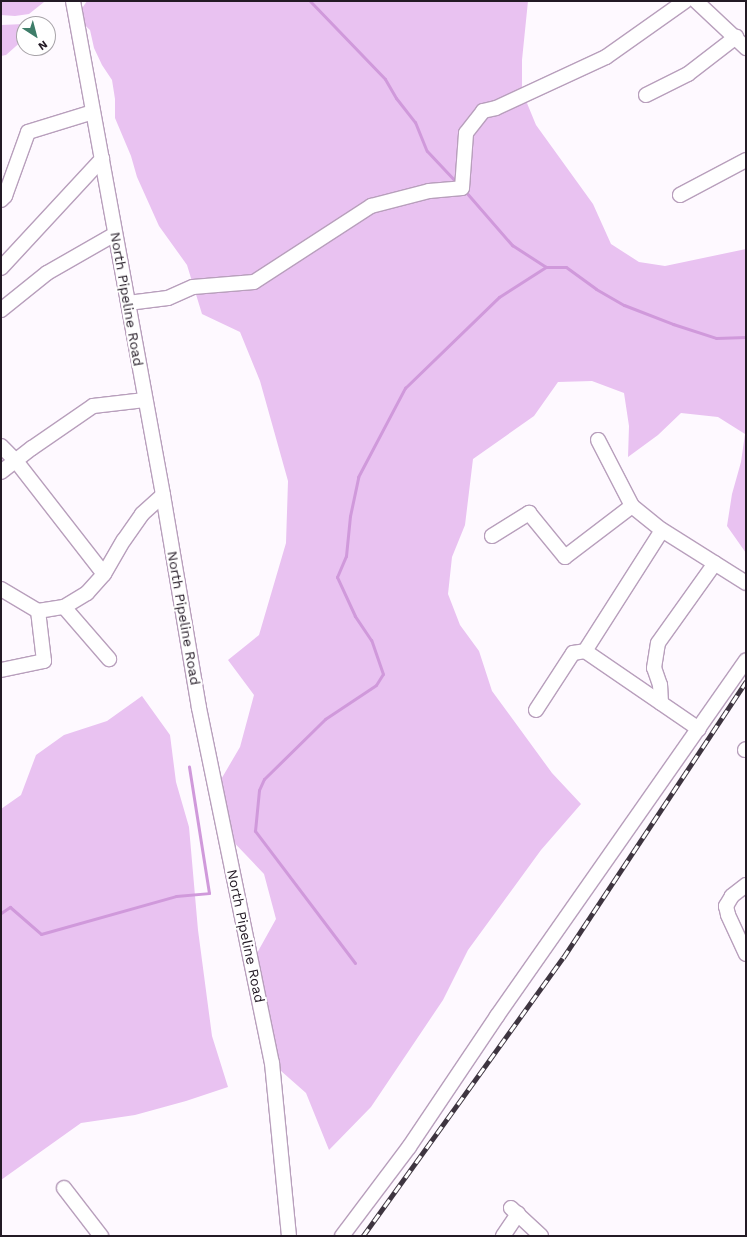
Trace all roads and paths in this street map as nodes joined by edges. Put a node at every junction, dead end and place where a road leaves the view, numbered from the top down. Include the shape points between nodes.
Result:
1 (73, 1) edge
2 (685, 1) edge
3 (696, 1) edge
4 (736, 37) junction
5 (746, 48) edge
6 (646, 95) dead end
7 (94, 112) junction
8 (102, 159) junction
9 (746, 160) edge
10 (680, 195) dead end
11 (1, 200) edge
12 (116, 234) junction
13 (1, 268) edge
14 (128, 303) junction
15 (1, 310) edge
16 (145, 400) junction
17 (598, 440) dead end
18 (1, 446) edge
19 (16, 461) junction
20 (1, 472) edge
21 (163, 495) junction
22 (632, 506) junction
23 (662, 530) junction
24 (492, 536) dead end
25 (715, 563) junction
26 (104, 574) junction
27 (746, 583) edge
28 (1, 589) edge
29 (64, 607) junction
30 (38, 611) junction
31 (585, 651) junction
32 (109, 659) dead end
33 (746, 660) edge
34 (1, 670) edge
35 (661, 703) junction
36 (536, 710) dead end
37 (698, 730) junction
38 (746, 885) edge
39 (746, 954) edge
40 (64, 1188) dead end
41 (101, 1236) edge
42 (290, 1236) edge
43 (342, 1236) edge
44 (503, 1236) edge
45 (541, 1236) edge

1 - 7 street, North Pipeline Road
2 - 14 street via 606,57 496,108 483,111 466,133 462,188 429,191 371,206 254,282 193,287 168,298
3 - 4 street
4 - 5 street
4 - 6 street via 688,74
7 - 8 street, North Pipeline Road
7 - 11 street via 28,132 5,196
8 - 12 street, North Pipeline Road
8 - 13 street
9 - 10 street
12 - 14 street, North Pipeline Road
12 - 15 street via 47,273
14 - 16 street, North Pipeline Road
16 - 19 street via 93,406
16 - 21 street, North Pipeline Road
17 - 22 street
18 - 19 street
19 - 20 street
19 - 26 street
21 - 26 street via 142,514
21 - 42 street, North Pipeline Road via 199,708 272,1063
22 - 23 street
22 - 24 street via 565,557 529,513
23 - 25 street
23 - 31 street
25 - 27 street
25 - 35 street via 658,643 654,668 660,685
26 - 29 street via 87,593
28 - 30 street
29 - 30 street
29 - 32 street
30 - 34 street via 44,661
31 - 35 street
31 - 36 street via 573,653
33 - 37 street
35 - 37 street
37 - 43 street via 497,1016 409,1147
38 - 39 street via 732,896 726,906
40 - 41 street
44 - 45 street via 515,1211

